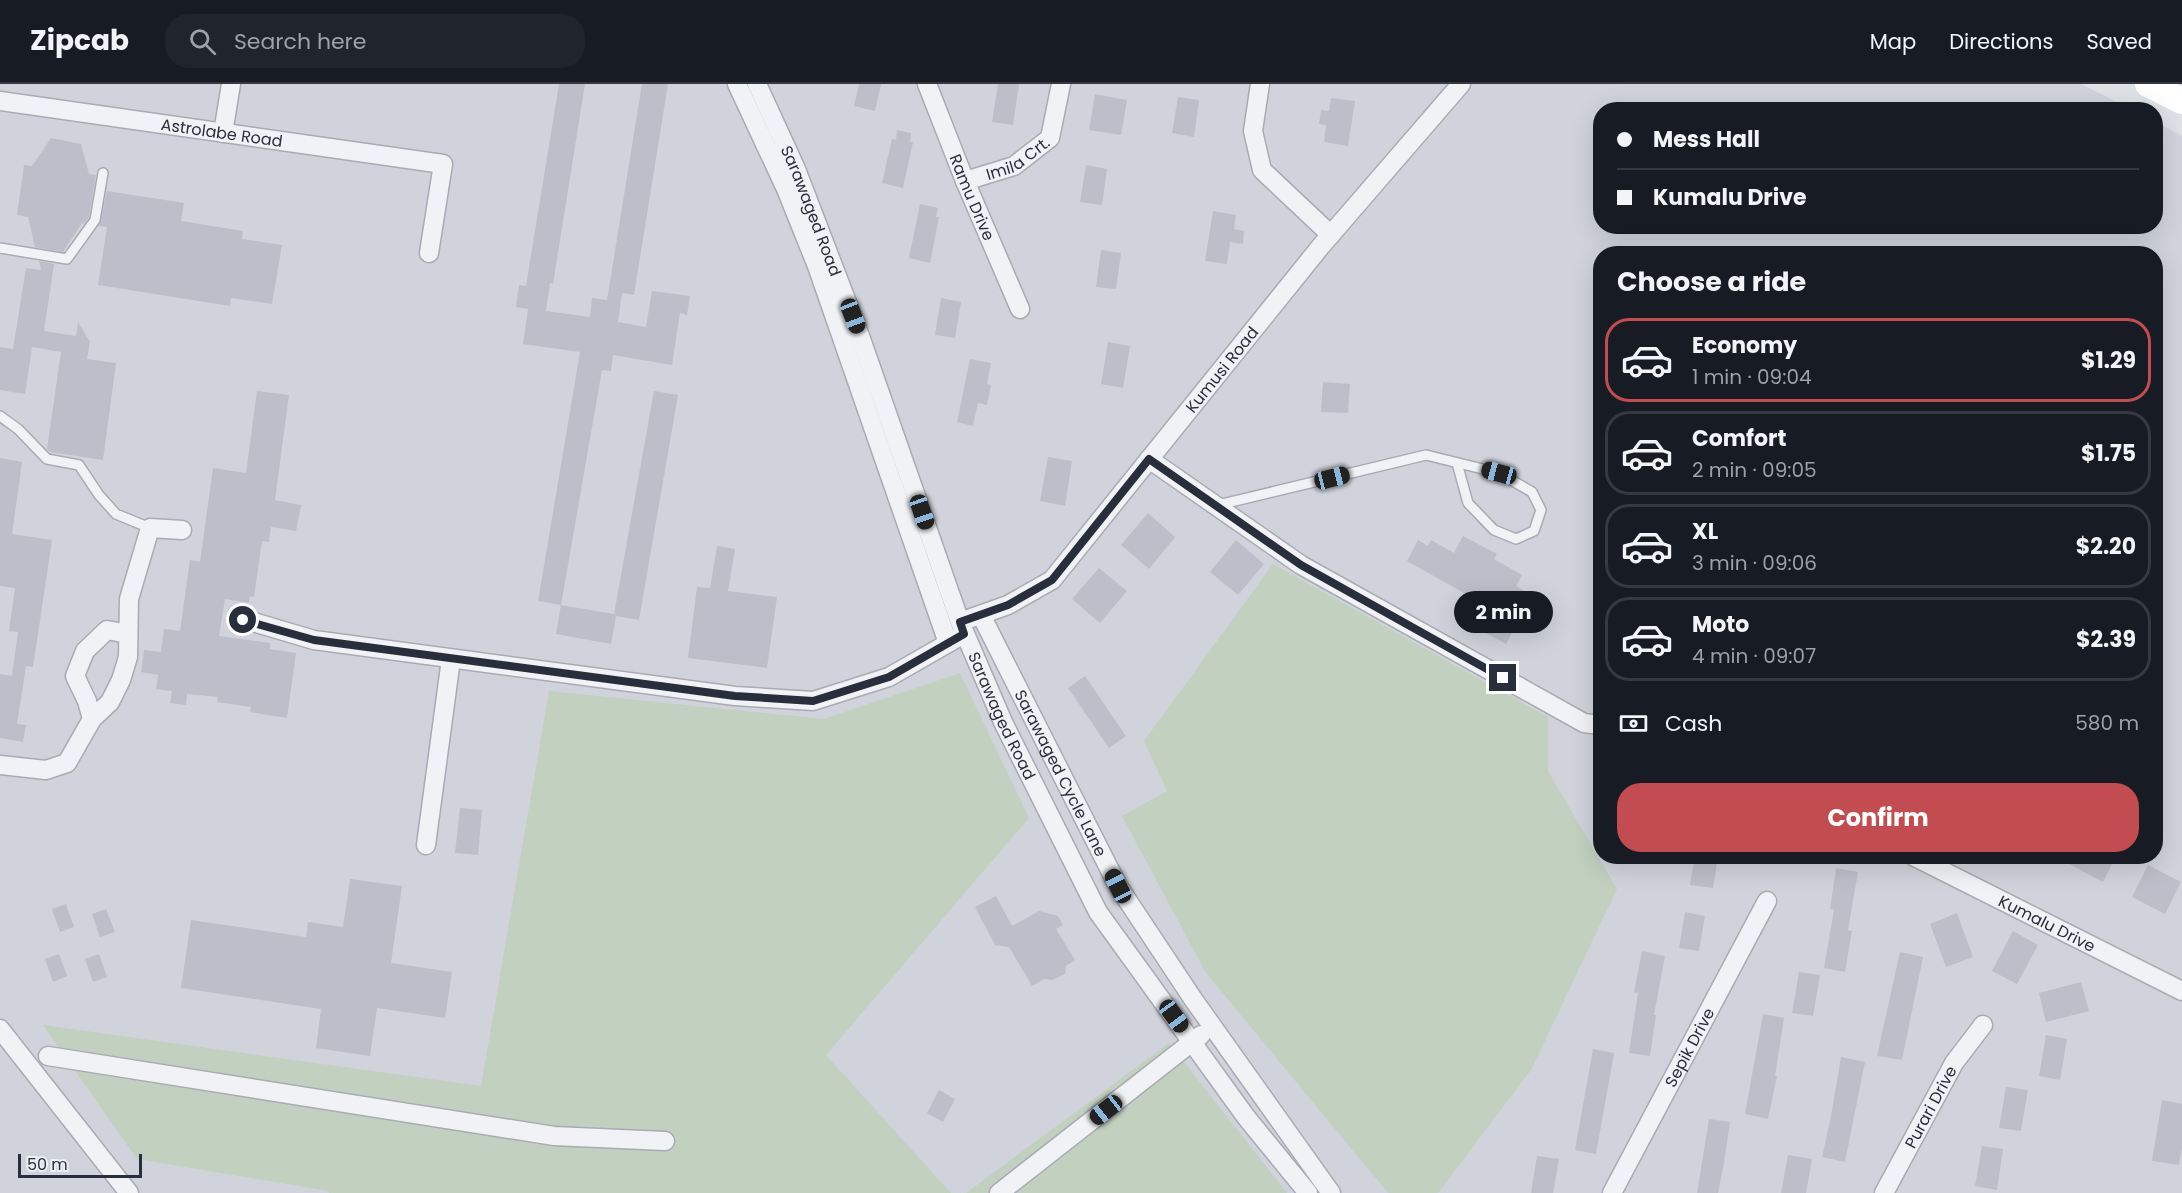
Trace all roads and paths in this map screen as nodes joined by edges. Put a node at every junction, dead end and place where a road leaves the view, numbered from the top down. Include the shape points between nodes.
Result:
1 (231, 84) edge
2 (737, 84) edge
3 (756, 84) edge
4 (927, 84) edge
5 (1061, 84) edge
6 (1260, 84) edge
7 (1461, 84) edge
8 (2148, 84) edge
9 (2182, 101) edge
10 (1, 106) edge
11 (223, 133) junction
12 (103, 173) dead end
13 (965, 181) junction
14 (1331, 235) junction
15 (0, 248) edge
16 (429, 254) dead end
17 (1020, 309) dead end
18 (0, 416) edge
19 (1149, 459) junction
20 (1457, 463) junction
21 (1216, 506) junction
22 (150, 528) junction
23 (182, 530) dead end
24 (981, 615) junction
25 (243, 620) dead end
26 (962, 628) junction
27 (128, 634) junction
28 (948, 643) junction
29 (451, 659) junction
30 (92, 719) junction
31 (1593, 724) edge
32 (0, 765) edge
33 (426, 845) dead end
34 (1929, 864) edge
35 (1767, 901) dead end
36 (2182, 991) edge
37 (1983, 1025) dead end
38 (1212, 1027) junction
39 (0, 1029) edge
40 (48, 1056) dead end
41 (665, 1141) dead end
42 (129, 1193) edge
43 (999, 1193) edge
44 (1308, 1193) edge
45 (1331, 1193) edge
46 (1612, 1193) edge
47 (1884, 1193) edge

1 - 11 street
2 - 28 street via 817,266
3 - 26 street, Sarawaged Road via 796,170 860,336
4 - 13 street, Ramu Drive
5 - 13 street, Imila Crt. via 1050,138 1014,166
6 - 14 street via 1253,131 1262,170
7 - 14 street, Kumusi Road
8 - 9 main road
10 - 11 street, Astrolabe Road
11 - 16 street, Astrolabe Road via 443,164
12 - 15 lane via 95,220 67,259
13 - 17 street, Ramu Drive
14 - 19 street, Kumusi Road
18 - 22 lane via 47,459 79,465 116,514
19 - 21 street
19 - 24 street, Kumusi Road via 1052,580
20 - 20 lane via 1499,473 1532,492 1541,510 1534,531 1516,539 1494,530 1468,503
20 - 21 lane via 1426,455
21 - 31 street via 1301,565 1584,723
22 - 23 street
22 - 27 street via 129,599
24 - 26 street, Kumusi Road
24 - 38 street, Sarawaged Cycle Lane via 1118,886
25 - 29 street, Kumusi Road via 314,640
26 - 28 street, Kumusi Road
26 - 44 street, Sarawaged Road via 1003,722 1098,912 1246,1117
27 - 30 street via 128,657 121,680 110,702
27 - 30 street via 107,630 85,651 75,675
28 - 29 street, Kumusi Road via 889,677 813,701 735,696
29 - 33 street
30 - 32 street via 67,763 46,770
34 - 36 street, Kumalu Drive
35 - 46 street
37 - 47 street, Purari Drive via 1954,1063
38 - 43 street
38 - 45 street, Sarawaged Cycle Lane
39 - 42 street
40 - 41 street via 554,1136

